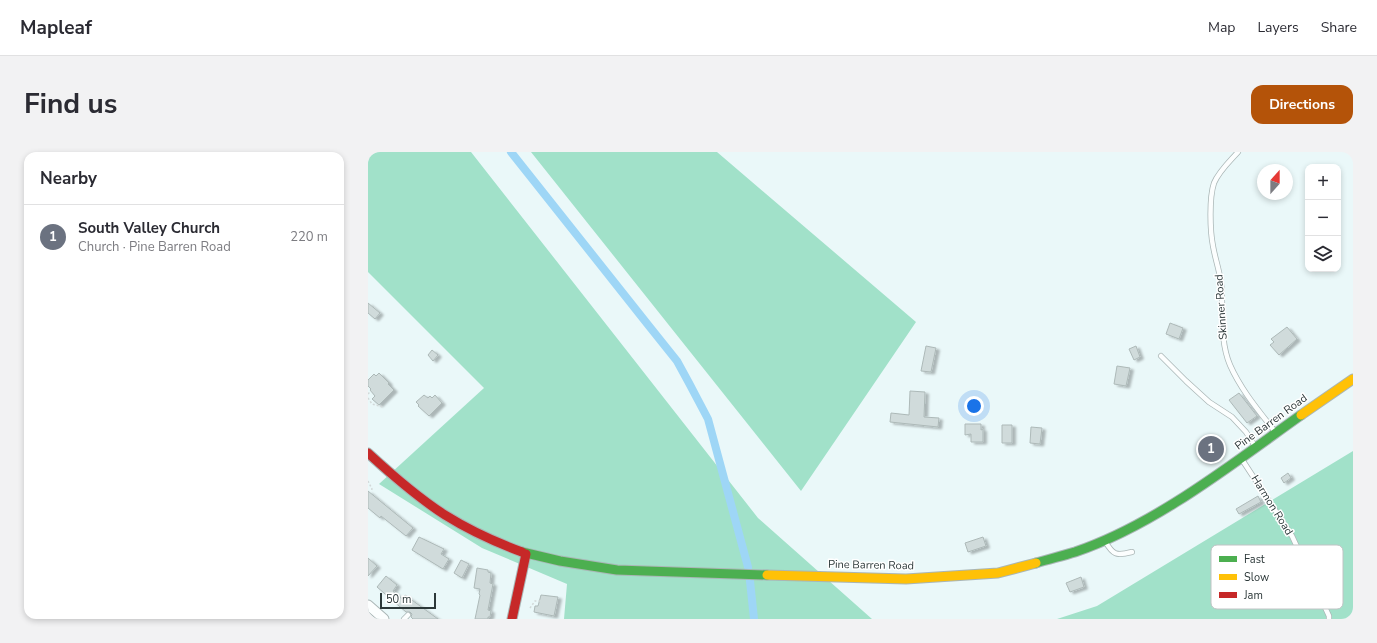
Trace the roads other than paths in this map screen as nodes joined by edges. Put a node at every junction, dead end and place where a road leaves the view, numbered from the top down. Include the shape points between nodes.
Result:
1 (1238, 152) edge
2 (1161, 356) dead end
3 (1353, 379) edge
4 (1276, 433) junction
5 (1255, 448) junction
6 (368, 453) edge
7 (1241, 458) junction
8 (1104, 540) junction
9 (1296, 545) edge
10 (1132, 552) dead end
11 (526, 554) junction
12 (368, 605) edge
13 (1326, 609) edge
14 (408, 614) dead end
15 (384, 619) edge
16 (404, 619) edge
17 (512, 619) edge
18 (1328, 619) edge

1 - 4 lane, Skinner Road via 1218,175 1212,197 1211,230 1221,283 1224,344 1240,386
2 - 5 lane via 1209,402 1232,417 1246,432
3 - 4 main road, Pine Barren Road
4 - 5 main road, Pine Barren Road
5 - 7 main road, Pine Barren Road
6 - 11 main road, Pine Barren Road via 400,482 445,515 493,541
7 - 8 main road, Pine Barren Road via 1171,506
7 - 9 lane, Harmon Road
8 - 10 lane via 1116,554
8 - 11 main road, Pine Barren Road via 1075,552 998,573 906,579 617,570
11 - 17 main road
12 - 15 street
13 - 18 lane, Harmon Road
14 - 16 lane

